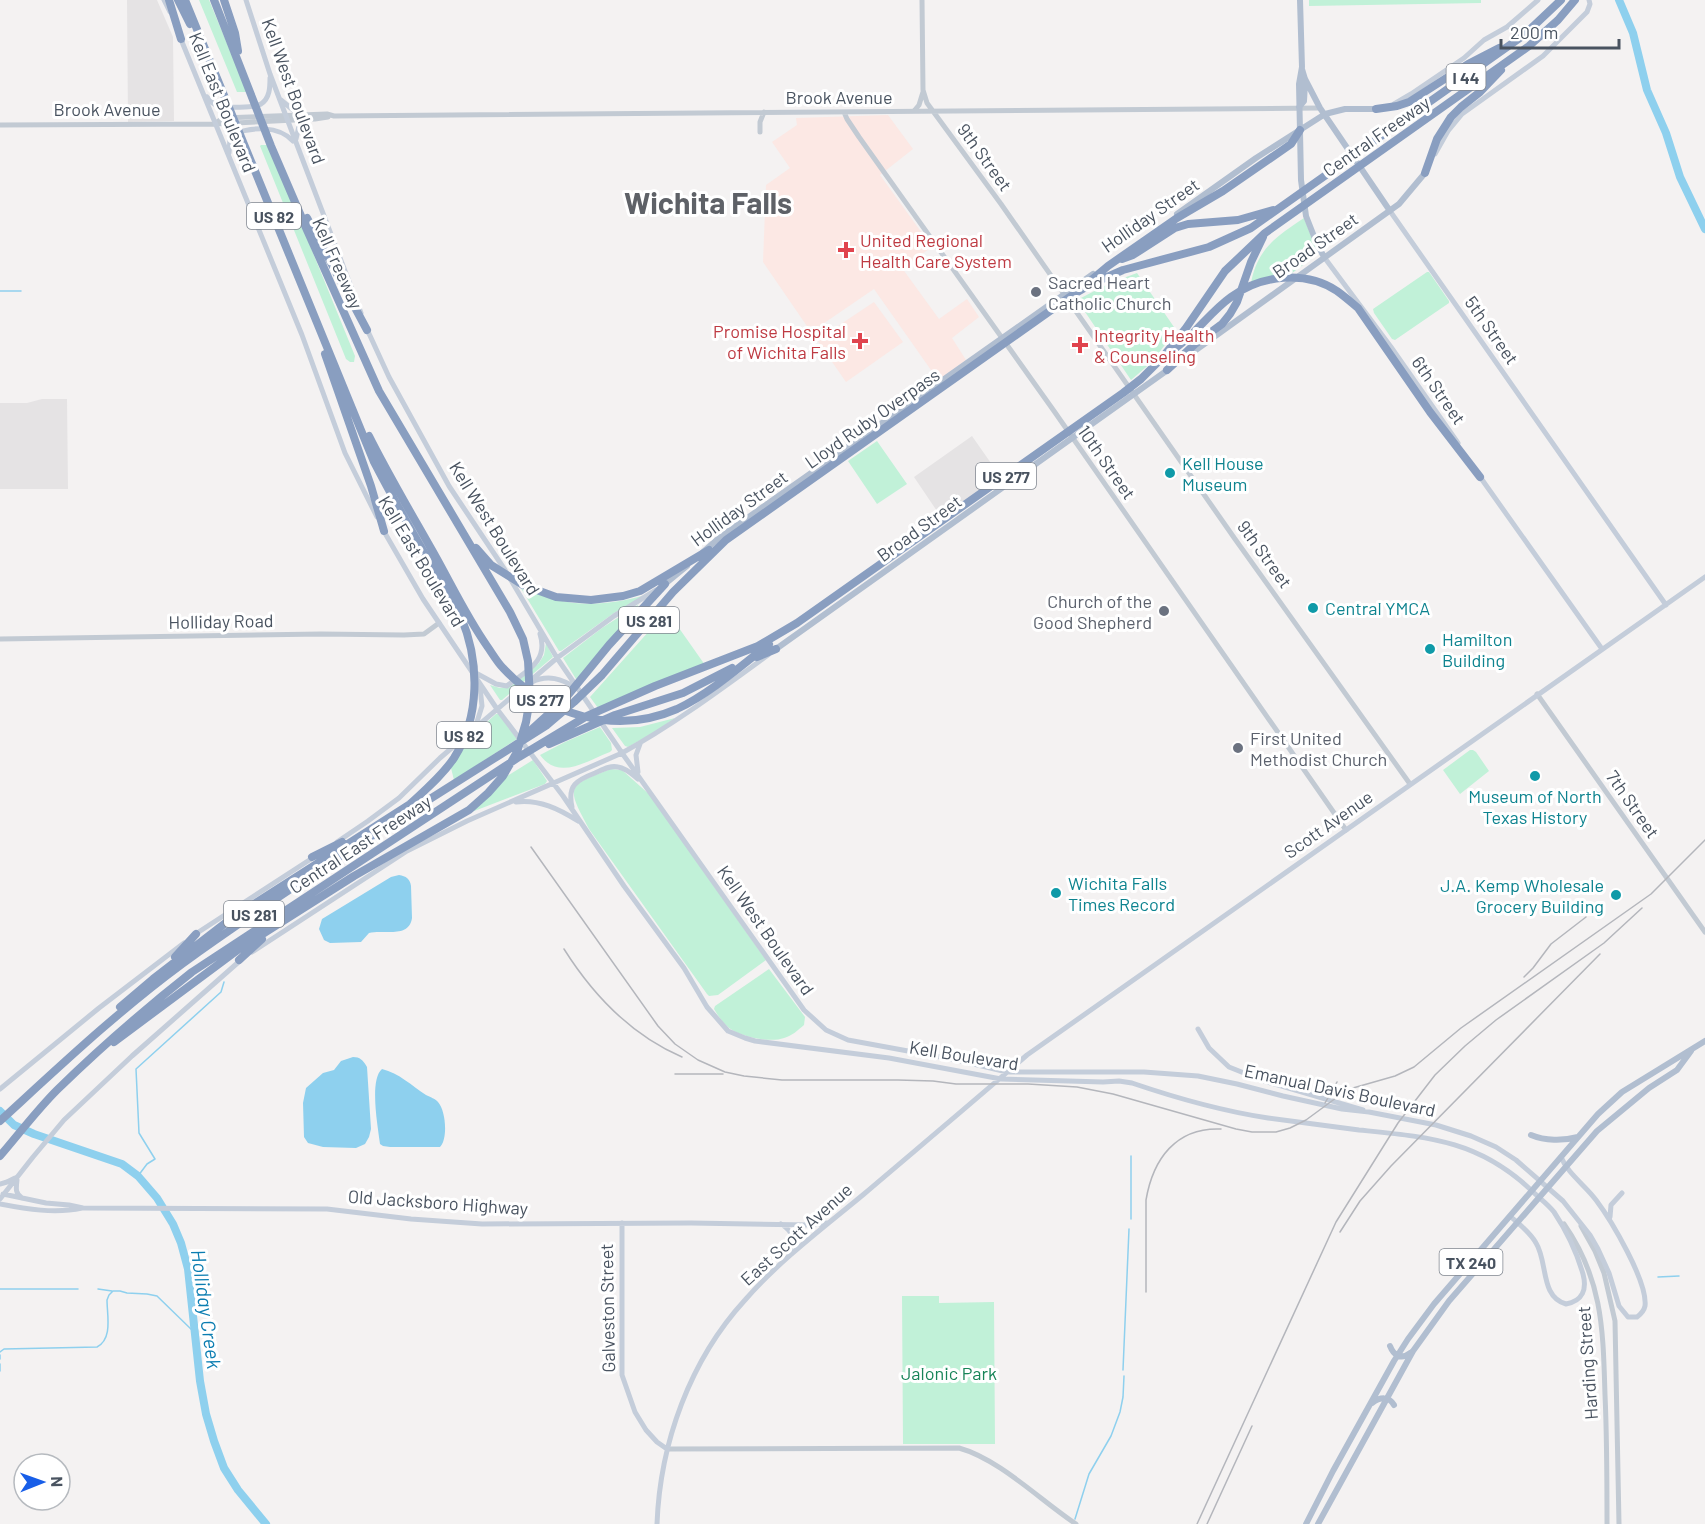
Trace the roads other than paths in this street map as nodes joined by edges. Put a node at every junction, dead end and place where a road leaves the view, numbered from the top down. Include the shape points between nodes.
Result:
1 (164, 0) edge
2 (169, 0) edge
3 (214, 0) edge
4 (224, 0) edge
5 (246, 0) edge
6 (922, 0) edge
7 (1300, 0) edge
8 (1538, 0) edge
9 (1561, 0) edge
10 (1589, 0) edge
11 (182, 2) edge
12 (1573, 3) edge
13 (1524, 35) junction
14 (181, 39) junction
15 (1514, 57) junction
16 (1302, 67) junction
17 (242, 70) junction
18 (270, 74) junction
19 (1305, 80) junction
20 (923, 90) junction
21 (203, 94) junction
22 (278, 95) junction
23 (1299, 108) junction
24 (1320, 108) junction
25 (1346, 109) junction
26 (1376, 109) junction
27 (914, 111) junction
28 (933, 111) junction
29 (764, 112) junction
30 (844, 112) junction
31 (1325, 114) junction
32 (306, 117) junction
33 (286, 118) junction
34 (214, 124) junction
35 (0, 125) edge
36 (1300, 130) junction
37 (760, 132) dead end
38 (296, 144) junction
39 (230, 160) junction
40 (1425, 173) junction
41 (286, 180) junction
42 (1283, 206) junction
43 (1390, 211) junction
44 (1265, 233) junction
45 (1238, 235) joint
46 (1324, 257) junction
47 (1105, 266) junction
48 (301, 284) junction
49 (1074, 294) junction
50 (1065, 295) junction
51 (367, 330) junction
52 (1002, 338) junction
53 (1162, 358) junction
54 (1167, 370) junction
55 (345, 389) joint
56 (1134, 394) junction
57 (1072, 437) junction
58 (377, 461) junction
59 (1480, 477) junction
60 (459, 528) junction
61 (384, 531) junction
62 (726, 540) junction
63 (1705, 576) edge
64 (665, 584) junction
65 (1666, 605) junction
66 (439, 623) junction
67 (796, 623) junction
68 (538, 627) junction
69 (0, 639) edge
70 (776, 649) junction
71 (1602, 649) junction
72 (557, 658) junction
73 (472, 672) junction
74 (479, 682) junction
75 (525, 685) junction
76 (578, 688) junction
77 (1537, 694) junction
78 (574, 702) joint
79 (497, 709) junction
80 (475, 728) junction
81 (640, 743) junction
82 (503, 753) junction
83 (622, 753) junction
84 (436, 763) joint
85 (498, 771) junction
86 (639, 777) junction
87 (553, 783) junction
88 (644, 783) junction
89 (1410, 784) junction
90 (432, 799) junction
91 (509, 802) junction
92 (573, 812) junction
93 (467, 821) joint
94 (581, 822) junction
95 (1346, 830) junction
96 (312, 857) junction
97 (359, 864) junction
98 (1705, 932) edge
99 (196, 934) junction
100 (239, 960) junction
101 (153, 979) junction
102 (815, 1021) joint
103 (1198, 1029) dead end
104 (1705, 1041) edge
105 (785, 1043) joint
106 (83, 1044) junction
107 (102, 1047) junction
108 (1693, 1048) junction
109 (1007, 1072) junction
110 (1144, 1072) joint
111 (1001, 1079) junction
112 (1139, 1085) joint
113 (2, 1087) edge
114 (1369, 1112) junction
115 (0, 1121) edge
116 (1531, 1136) dead end
117 (1578, 1137) junction
118 (0, 1156) edge
119 (1561, 1157) junction
120 (1565, 1167) junction
121 (19, 1176) junction
122 (0, 1184) edge
123 (1622, 1193) dead end
124 (1, 1196) edge
125 (24, 1199) junction
126 (0, 1204) edge
127 (12, 1206) junction
128 (84, 1208) junction
129 (0, 1210) edge
130 (1553, 1211) junction
131 (1510, 1216) junction
132 (1610, 1219) junction
133 (1517, 1222) junction
134 (1578, 1222) junction
135 (622, 1223) junction
136 (779, 1223) junction
137 (827, 1223) junction
138 (787, 1259) junction
139 (1390, 1346) dead end
140 (1413, 1351) junction
141 (1397, 1356) junction
142 (1386, 1398) junction
143 (1370, 1404) junction
144 (1394, 1405) dead end
145 (667, 1449) junction
146 (657, 1524) edge
147 (1076, 1524) edge
148 (1306, 1524) edge
149 (1318, 1524) edge
150 (1607, 1524) edge
151 (1619, 1524) edge

1 - 14 main road, Kell East Boulevard
2 - 14 highway
3 - 17 highway, Kell Freeway / US 82
4 - 17 highway
5 - 18 main road, Kell West Boulevard
6 - 20 street, 9th Street
7 - 16 main road
8 - 26 main road, Central Freeway via 1507,27 1411,94
9 - 13 highway, Central Freeway / I 44
10 - 40 main road, Central Freeway via 1587,12 1543,56 1455,121
11 - 48 highway, US 82 via 225,95
12 - 15 highway, Central Freeway / I 44
13 - 26 highway via 1408,102
13 - 42 highway, Central Freeway / I 44
14 - 21 main road, Kell East Boulevard
15 - 40 highway via 1451,117 1437,139
15 - 44 highway, Central Freeway / I 44
16 - 19 main road, 5th Street
16 - 23 main road
17 - 41 highway, Kell Freeway / US 82
18 - 21 main road via 270,90 262,104 224,107
18 - 22 main road, Kell West Boulevard
19 - 23 main road via 1306,93
19 - 24 main road, 5th Street
20 - 27 street via 920,105
20 - 28 street, 9th Street
21 - 34 main road, Kell East Boulevard
22 - 32 main road
22 - 33 main road, Kell West Boulevard
23 - 24 street, Brook Avenue
23 - 28 street, Brook Avenue
23 - 36 main road, 6th Street
24 - 25 main road, Brook Avenue
24 - 31 main road, 5th Street
25 - 26 main road, Holliday Street
25 - 31 main road, Holliday Street
27 - 28 street, Brook Avenue
27 - 30 street, Brook Avenue
28 - 50 street, 9th Street
29 - 30 street, Brook Avenue
29 - 32 street, Brook Avenue
29 - 37 street
30 - 52 street, 10th Street
31 - 36 main road, Holliday Street
31 - 43 main road, 5th Street
32 - 33 street, Brook Avenue
32 - 38 main road via 297,129
33 - 34 street, Brook Avenue via 223,118
33 - 38 main road, Kell West Boulevard
34 - 35 street, Brook Avenue
34 - 39 main road, Kell East Boulevard
36 - 46 main road, 6th Street via 1305,208
36 - 47 main road, Holliday Street
36 - 49 highway via 1291,144 1168,224
38 - 39 main road via 280,131 245,130 230,139
38 - 51 main road, Kell West Boulevard
39 - 61 main road, Kell East Boulevard via 302,334 345,453
40 - 43 main road, Broad Street
41 - 51 highway
41 - 60 highway, Kell Freeway / US 82 via 379,391
42 - 45 highway, Central Freeway
42 - 47 highway via 1247,218 1188,224 1167,231 1133,255
43 - 46 main road, Broad Street
43 - 65 main road, 5th Street
44 - 53 highway, Central Freeway / US 277 via 1225,271
44 - 54 highway via 1230,314
45 - 49 highway, Lloyd Ruby Overpass via 1203,249 1123,270
46 - 54 main road, Broad Street
46 - 59 main road, 6th Street via 1391,346
47 - 50 main road, Holliday Street
48 - 55 highway, US 82
48 - 61 highway
49 - 62 highway, Lloyd Ruby Overpass
50 - 52 main road, Holliday Street
50 - 56 street, 9th Street
51 - 68 main road, Kell West Boulevard via 449,486
52 - 57 street, 10th Street
52 - 64 main road, Holliday Street via 719,538
53 - 59 highway via 1247,287 1287,278 1320,283 1358,308
53 - 67 highway, US 277 via 1123,393
54 - 56 main road, Broad Street
55 - 58 highway, US 277
56 - 57 main road, Broad Street
56 - 89 street, 9th Street
57 - 70 main road, Broad Street
57 - 95 street, 10th Street
58 - 67 highway, US 277 via 502,667 531,693 572,714 614,722 676,710 695,700
58 - 101 highway, US 82 via 392,497 461,616 468,636 475,680 466,733 454,758 410,804 232,918
59 - 71 main road, 6th Street
60 - 62 highway via 491,564 523,585 556,597 591,600 640,591
60 - 107 highway, US 82 via 510,612 528,661 530,698 526,722 517,752 503,776 469,810 239,949 115,1042
61 - 66 main road, Kell East Boulevard
62 - 78 highway, Lloyd Ruby Overpass / US 281 via 691,572
63 - 65 main road, Scott Avenue
64 - 72 main road, Holliday Street
64 - 82 highway via 557,706
65 - 71 main road, Scott Avenue
66 - 69 street, Holliday Road via 424,634 404,635
66 - 73 main road, Kell East Boulevard
67 - 85 highway, Central East Freeway / US 281 via 758,646 587,716
68 - 72 main road, Kell West Boulevard
68 - 73 main road via 543,643 541,657 507,686
70 - 81 main road, Broad Street
70 - 85 highway via 683,693 615,715 555,741
71 - 77 main road, Scott Avenue
72 - 75 main road, Holliday Street
72 - 76 main road, Kell West Boulevard
73 - 74 main road, Kell East Boulevard
74 - 79 main road, Kell East Boulevard
74 - 80 main road via 483,700
75 - 76 main road via 537,679 555,678
75 - 79 main road, Holliday Street
76 - 83 main road, Kell West Boulevard
77 - 89 main road, Scott Avenue
77 - 98 street, 7th Street
78 - 82 highway, Central East Freeway / US 281
79 - 80 main road, Holliday Street
79 - 87 main road, Kell East Boulevard
80 - 84 main road, Holliday Street
81 - 83 main road, Broad Street
81 - 86 main road via 636,755
82 - 90 highway, Central East Freeway / US 281
83 - 86 main road, Kell West Boulevard
83 - 87 main road, Broad Street
84 - 96 main road, Central East Freeway via 399,798
85 - 97 highway, Central East Freeway / US 281
86 - 88 main road, Kell West Boulevard
87 - 91 main road, Broad Street
87 - 92 main road, Kell East Boulevard
88 - 92 main road via 616,766 579,779 571,793
88 - 102 main road, Kell West Boulevard
89 - 95 main road, Scott Avenue
90 - 96 highway
90 - 106 highway, Central East Freeway / US 281 via 299,883 181,965
91 - 93 main road, Broad Street
91 - 94 main road via 547,805
92 - 94 main road, Kell East Boulevard
93 - 100 main road, Central East Freeway via 407,851
94 - 105 main road, Kell East Boulevard via 707,1006 728,1030 745,1038
95 - 109 main road, Scott Avenue
96 - 99 main road, Central East Freeway
97 - 100 highway via 294,911
97 - 107 highway, Central East Freeway / US 281 via 192,972
99 - 101 highway
99 - 113 main road, Central East Freeway
100 - 121 main road, Central East Freeway via 64,1120
101 - 106 highway, US 82
102 - 109 main road, Kell Boulevard via 839,1037 861,1044
103 - 114 main road via 1209,1048 1229,1067
104 - 108 main road, TX 240
105 - 111 main road, Kell Boulevard
106 - 115 highway, Central East Freeway / US 82
107 - 118 highway, Central East Freeway / US 82
108 - 117 main road, TX 240 via 1622,1092
108 - 120 main road, TX 240 via 1677,1070 1598,1131
109 - 110 main road, Kell Boulevard
109 - 111 main road, Scott Avenue
110 - 114 main road, Emanual Davis Boulevard via 1197,1076
111 - 112 main road, Kell Boulevard via 1119,1081
111 - 137 main road, East Scott Avenue
112 - 130 main road, Emanual Davis Boulevard via 1208,1106 1267,1118 1407,1134 1459,1146 1514,1174
114 - 134 main road, Emanual Davis Boulevard via 1436,1125 1496,1147 1522,1164 1563,1201
116 - 117 main road via 1551,1140
117 - 119 main road, TX 240
119 - 120 main road
119 - 131 main road, TX 240
120 - 132 main road
120 - 133 main road, TX 240
121 - 122 main road
121 - 124 main road, Central East Freeway
121 - 125 main road via 17,1194
123 - 132 main road via 1611,1205
124 - 125 main road, Old Jacksboro Highway
125 - 128 main road, Old Jacksboro Highway
126 - 127 main road, Old Jacksboro Highway
127 - 128 main road, Old Jacksboro Highway via 68,1211
127 - 129 main road
128 - 135 main road, Old Jacksboro Highway via 327,1209 482,1224
130 - 133 main road, Emanual Davis Boulevard via 1582,1271 1585,1287 1576,1301 1566,1304 1553,1297 1537,1244
130 - 150 street, Harding Street via 1582,1255 1600,1309
131 - 133 main road
131 - 141 main road, TX 240 via 1434,1304
132 - 134 main road via 1643,1290 1645,1307 1637,1317 1628,1317 1622,1310 1598,1249
133 - 140 main road, TX 240 via 1449,1301
134 - 151 street, Harding Street via 1604,1273 1615,1321
135 - 136 main road, Old Jacksboro Highway
135 - 145 main road, Galveston Street via 622,1375 635,1412 646,1430
136 - 137 main road, Old Jacksboro Highway
136 - 138 main road via 790,1231 793,1239
137 - 138 main road, East Scott Avenue
138 - 145 main road, East Scott Avenue via 743,1301 706,1353 684,1397
139 - 141 main road
140 - 141 main road
140 - 142 main road, TX 240
141 - 143 main road, TX 240
142 - 143 main road
142 - 144 main road
142 - 149 main road, TX 240
143 - 148 main road, TX 240
145 - 146 main road, East Scott Avenue
145 - 147 street via 959,1448 1000,1468

